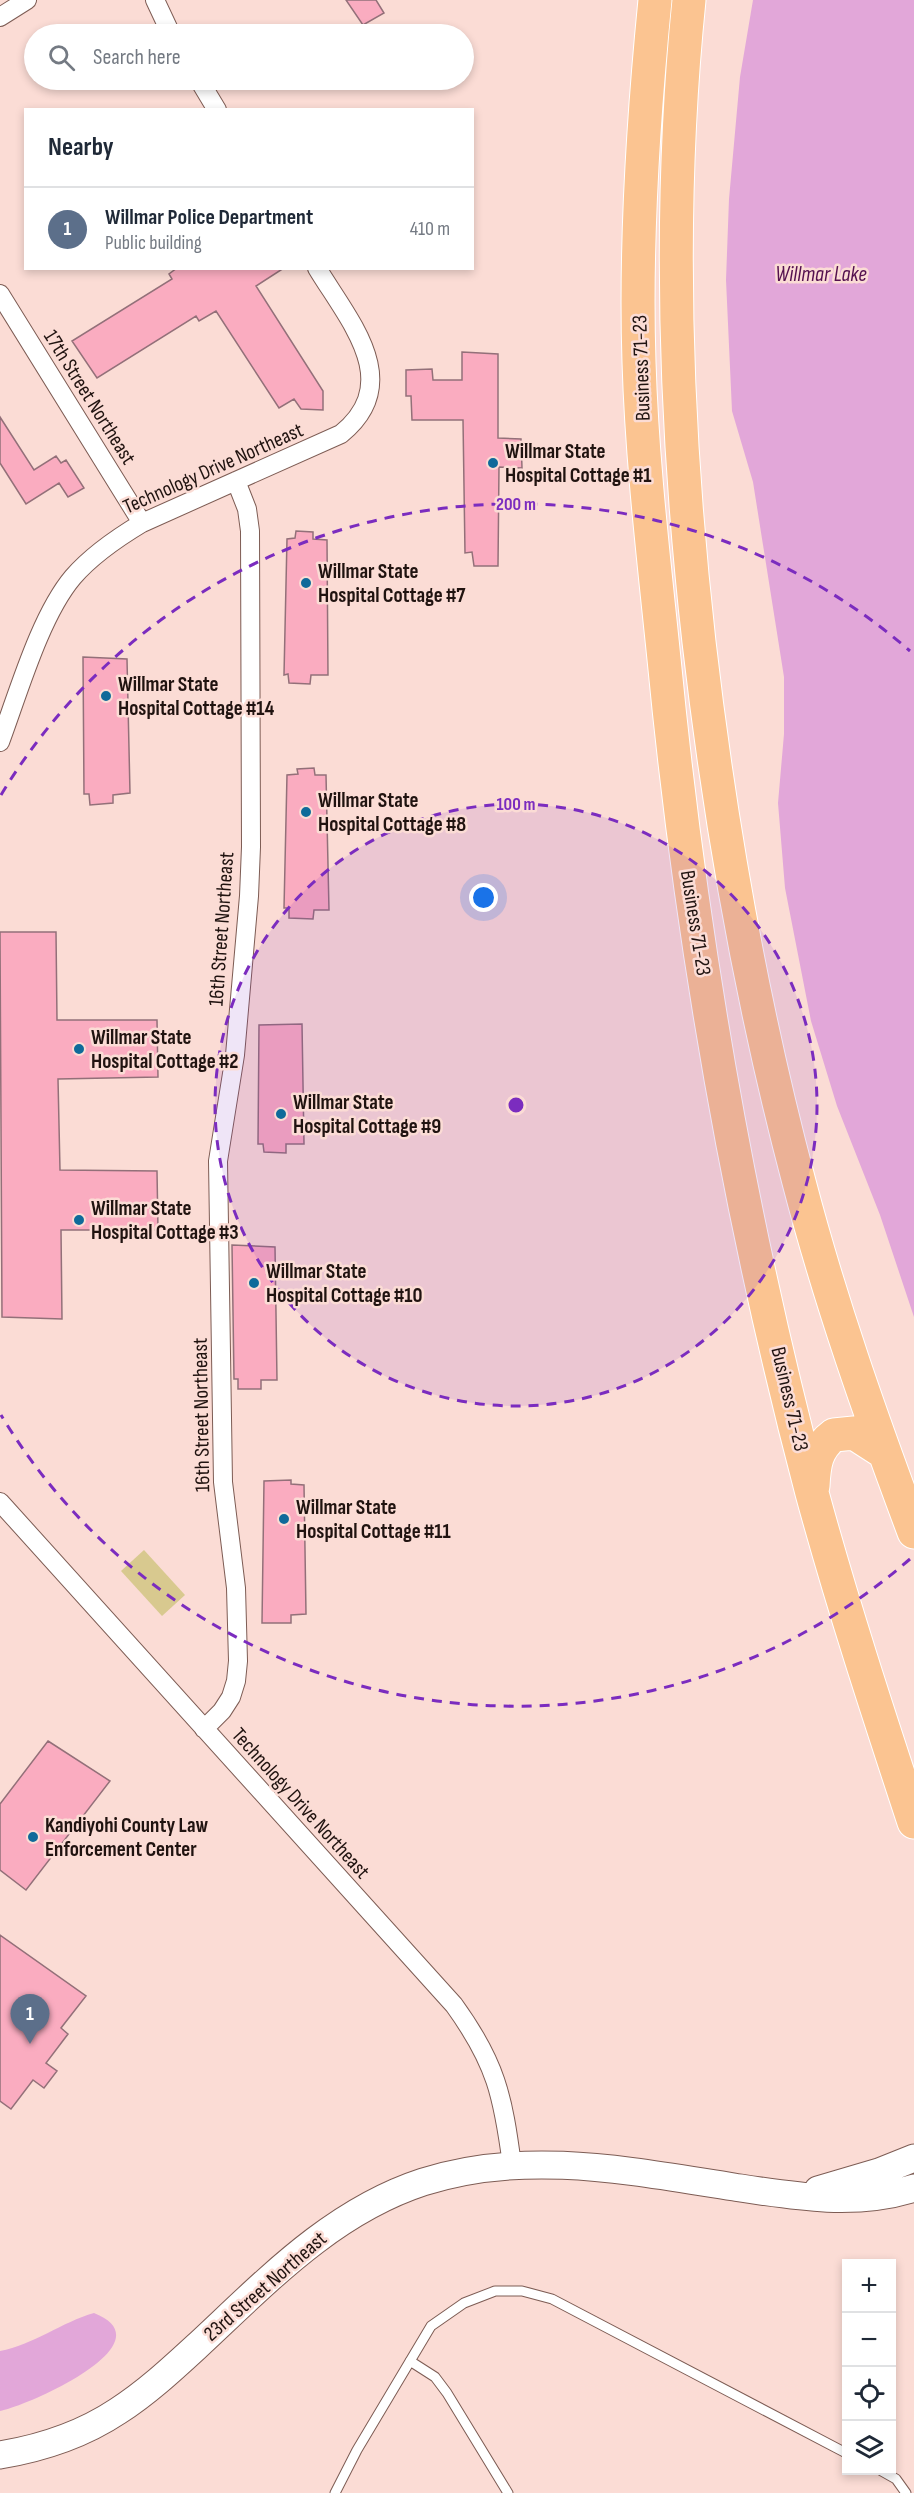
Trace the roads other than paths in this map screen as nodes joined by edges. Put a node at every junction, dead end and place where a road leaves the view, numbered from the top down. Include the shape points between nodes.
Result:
1 (27, 0) edge
2 (155, 0) edge
3 (655, 0) edge
4 (689, 0) edge
5 (0, 17) edge
6 (166, 24) edge
7 (204, 90) edge
8 (216, 108) edge
9 (318, 270) edge
10 (0, 294) edge
11 (236, 481) junction
12 (142, 523) junction
13 (0, 742) edge
14 (885, 1453) junction
15 (813, 1497) junction
16 (0, 1502) edge
17 (914, 1532) edge
18 (833, 1563) junction
19 (204, 1729) junction
20 (914, 1746) edge
21 (914, 1822) edge
22 (914, 2158) edge
23 (512, 2165) junction
24 (914, 2188) edge
25 (799, 2196) junction
26 (410, 2361) junction
27 (842, 2451) edge
28 (0, 2455) edge
29 (889, 2475) edge
30 (335, 2493) edge
31 (508, 2493) edge
32 (906, 2493) edge

1 - 5 street
2 - 6 street
3 - 15 highway, Business 71-23 via 644,117 638,258 639,360 643,447 671,735 689,882 729,1115 780,1361
4 - 14 highway, Business 71-23 via 679,110 675,236 688,548 705,692 724,828 768,1056 826,1276
7 - 8 street
9 - 11 street, Technology Drive Northeast via 368,358 371,381 366,403 357,419 341,434
10 - 12 street, 17th Street Northeast
11 - 12 street, Technology Drive Northeast
11 - 19 street, 16th Street Northeast via 247,509 250,531 249,896 235,1055 218,1161 223,1482 236,1588 238,1661 231,1697
12 - 13 street, Technology Drive Northeast via 90,560 60,596 29,662
14 - 15 highway via 854,1433 834,1434 815,1462
14 - 17 highway, Business 71-23
15 - 18 highway, Business 71-23
16 - 19 street, Technology Drive Northeast
18 - 20 highway via 864,1642
18 - 21 highway, Business 71-23
19 - 23 street, Technology Drive Northeast via 466,2022 484,2051 500,2090
22 - 25 street, 23rd Street Northeast
23 - 25 street, 23rd Street Northeast via 608,2168
23 - 28 street, 23rd Street Northeast via 453,2174 367,2207 294,2256 164,2376 118,2411 63,2439
24 - 25 street, 23rd Street Northeast via 852,2199
26 - 27 lane via 431,2326 464,2302 495,2291 522,2290 552,2300
26 - 30 lane
26 - 31 lane via 441,2385
29 - 32 lane

